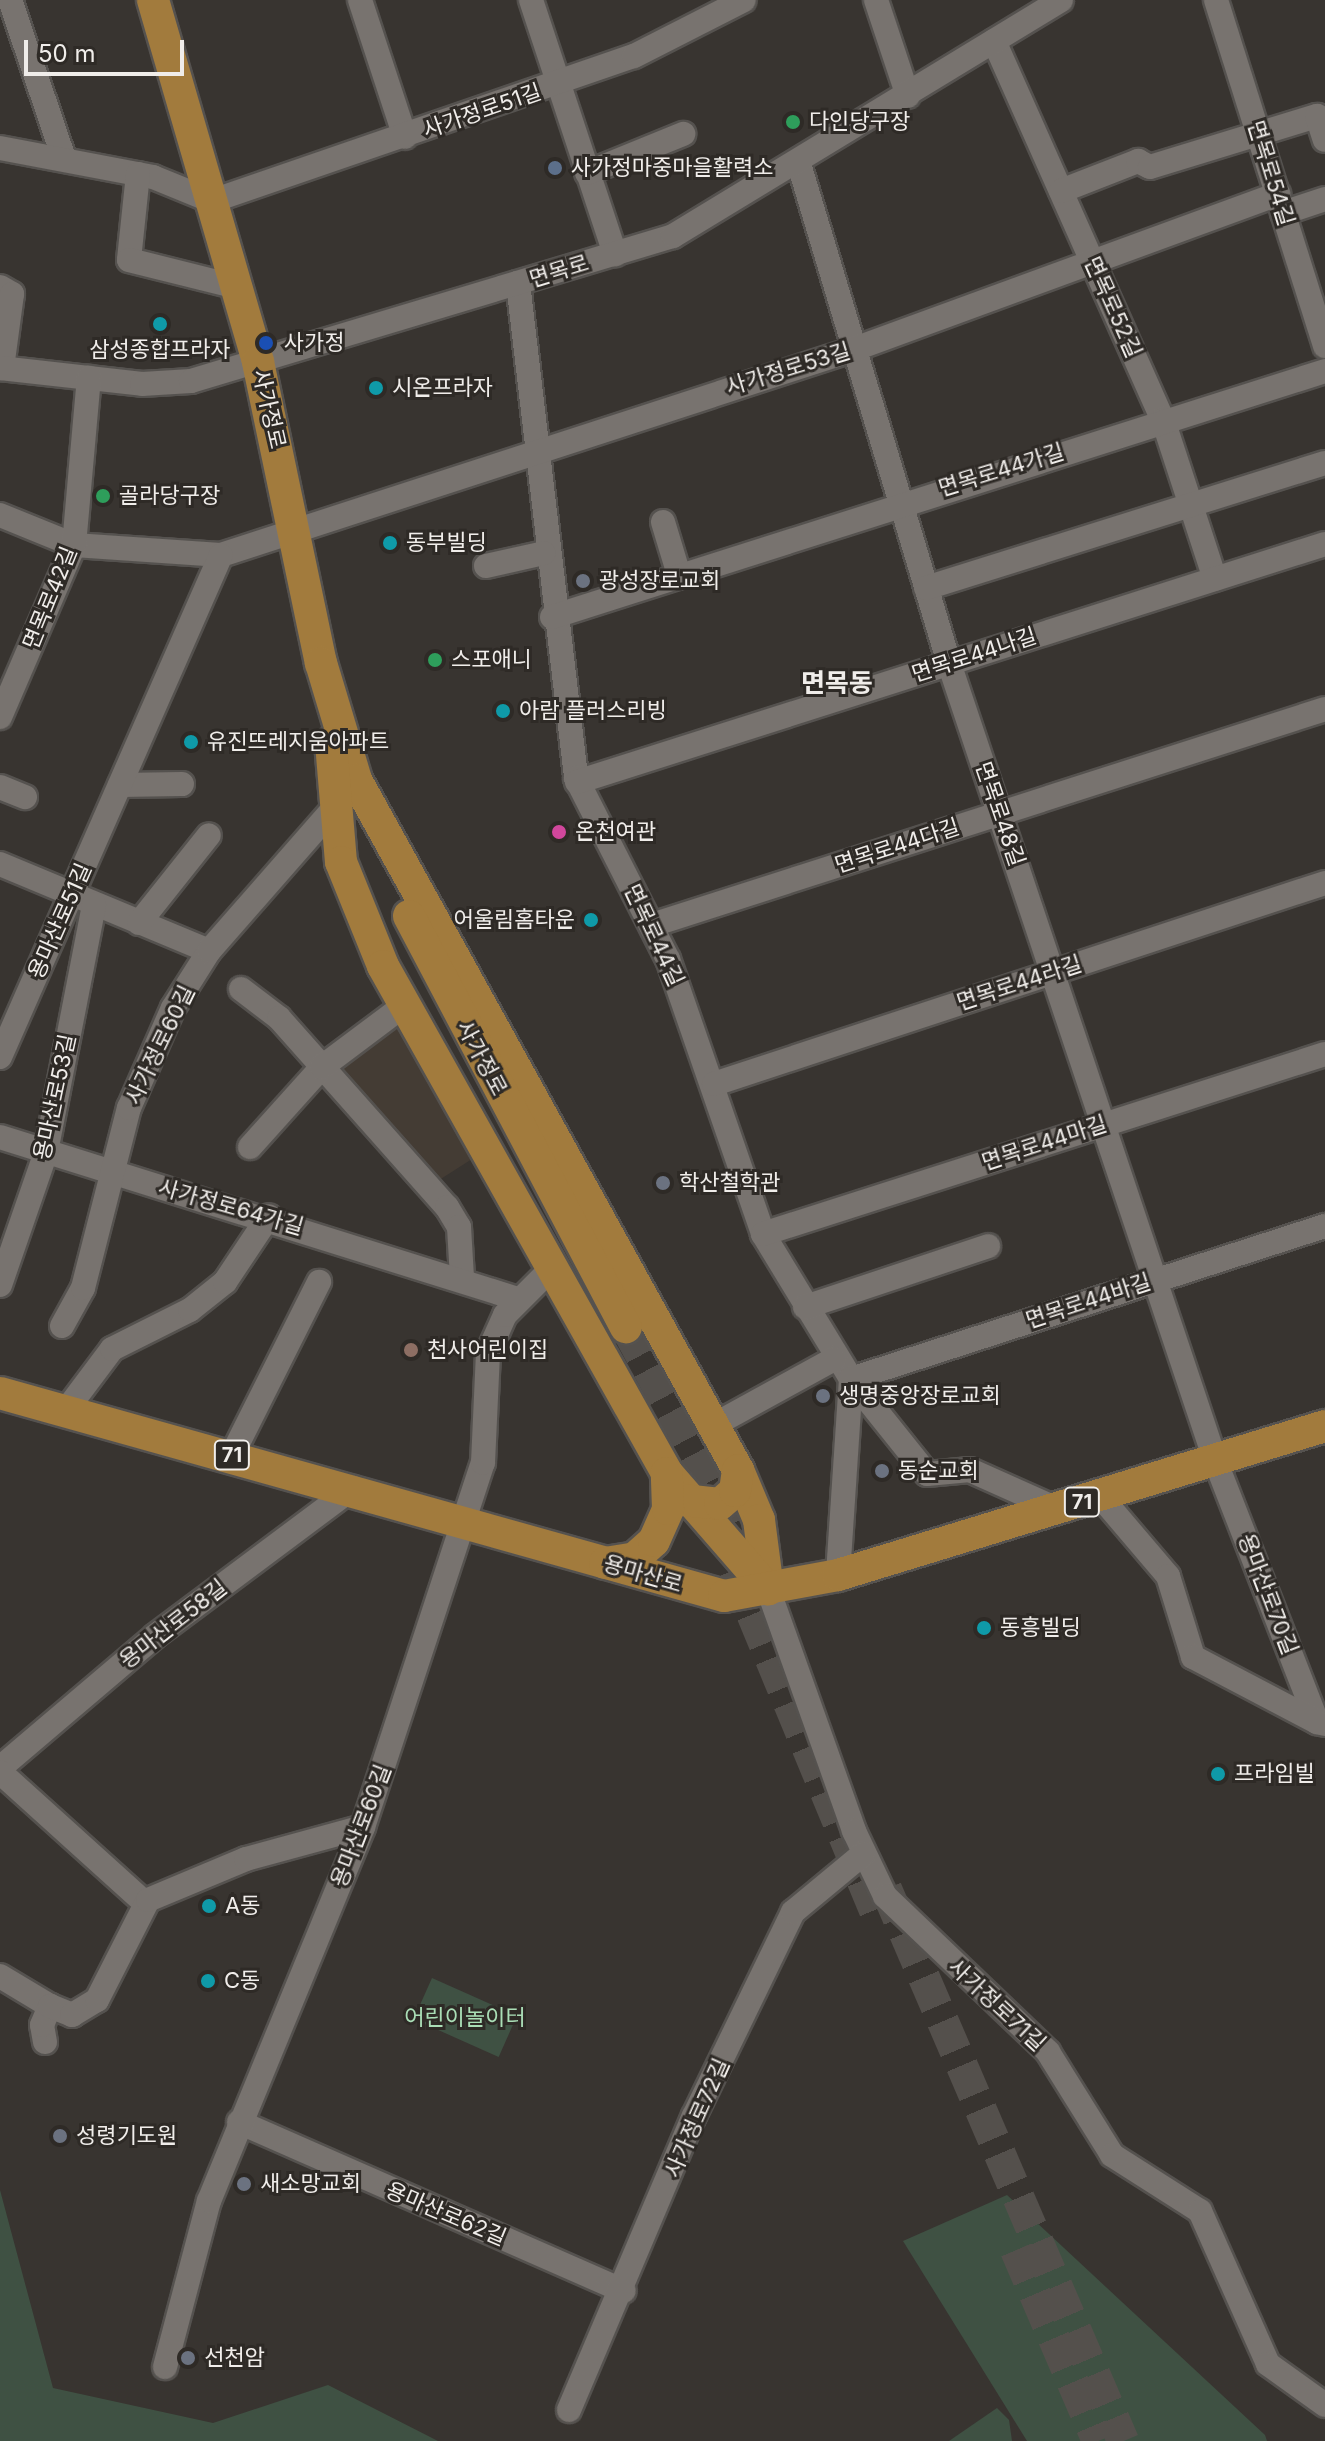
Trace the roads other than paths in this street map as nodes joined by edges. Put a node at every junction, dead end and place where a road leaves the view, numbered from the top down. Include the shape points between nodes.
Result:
1 (10, 0) edge
2 (153, 0) edge
3 (360, 0) edge
4 (531, 0) edge
5 (744, 0) edge
6 (876, 0) edge
7 (1061, 0) edge
8 (1216, 0) edge
9 (705, 11) edge
10 (994, 41) junction
11 (558, 85) junction
12 (908, 96) junction
13 (1258, 132) junction
14 (683, 134) dead end
15 (405, 137) junction
16 (1325, 140) edge
17 (0, 148) edge
18 (64, 159) junction
19 (799, 164) junction
20 (587, 173) junction
21 (138, 174) junction
22 (1061, 191) junction
23 (1325, 199) edge
24 (212, 201) junction
25 (1280, 204) junction
26 (615, 254) junction
27 (1092, 262) junction
28 (518, 283) junction
29 (0, 287) edge
30 (237, 287) junction
31 (1325, 346) edge
32 (852, 350) junction
33 (258, 362) junction
34 (1, 368) edge
35 (1325, 371) edge
36 (89, 378) junction
37 (1163, 420) junction
38 (534, 447) junction
39 (1325, 463) edge
40 (899, 502) junction
41 (1190, 504) junction
42 (0, 515) edge
43 (663, 522) dead end
44 (295, 534) junction
45 (1325, 544) edge
46 (74, 545) junction
47 (544, 553) junction
48 (221, 555) junction
49 (486, 566) dead end
50 (679, 575) junction
51 (1215, 579) junction
52 (926, 588) junction
53 (552, 617) junction
54 (949, 663) junction
55 (326, 684) junction
56 (5, 690) edge
57 (1325, 709) edge
58 (0, 717) edge
59 (356, 780) junction
60 (577, 782) junction
61 (182, 784) dead end
62 (120, 785) junction
63 (0, 787) edge
64 (25, 797) dead end
65 (998, 814) junction
66 (338, 816) junction
67 (209, 835) dead end
68 (0, 864) edge
69 (1325, 883) edge
70 (83, 900) junction
71 (139, 923) junction
72 (652, 925) junction
73 (209, 951) junction
74 (1056, 971) junction
75 (241, 989) dead end
76 (406, 1004) junction
77 (1325, 1054) edge
78 (0, 1057) edge
79 (322, 1067) junction
80 (714, 1084) junction
81 (1104, 1124) junction
82 (0, 1137) edge
83 (250, 1147) dead end
84 (46, 1152) junction
85 (115, 1174) junction
86 (269, 1216) junction
87 (1325, 1226) edge
88 (763, 1234) junction
89 (988, 1246) dead end
90 (550, 1270) junction
91 (462, 1278) junction
92 (1156, 1279) junction
93 (319, 1282) dead end
94 (0, 1285) edge
95 (518, 1299) junction
96 (805, 1307) junction
97 (62, 1326) dead end
98 (834, 1359) junction
99 (851, 1379) junction
100 (0, 1393) edge
101 (67, 1409) junction
102 (714, 1425) junction
103 (1325, 1426) edge
104 (232, 1455) junction
105 (1215, 1460) junction
106 (738, 1470) junction
107 (675, 1486) junction
108 (353, 1488) junction
109 (1100, 1496) junction
110 (1057, 1509) junction
111 (463, 1522) junction
112 (605, 1563) junction
113 (838, 1575) junction
114 (768, 1589) junction
115 (1321, 1723) edge
116 (0, 1770) edge
117 (363, 1827) junction
118 (863, 1854) junction
119 (145, 1903) junction
120 (0, 1976) edge
121 (50, 2006) junction
122 (45, 2042) dead end
123 (239, 2122) junction
124 (624, 2291) junction
125 (165, 2367) dead end
126 (1325, 2405) edge
127 (569, 2410) dead end

1 - 18 street
2 - 24 main road, 사가정로
3 - 15 street
4 - 11 street
5 - 9 street, 사가정로51길
6 - 12 street
7 - 10 street, 면목로
8 - 13 street, 면목로54길
9 - 11 street, 사가정로51길
10 - 12 street, 면목로
10 - 22 street, 면목로52길
11 - 15 street, 사가정로51길
11 - 20 street
12 - 19 street, 면목로
13 - 16 street via 1317,116
13 - 22 street via 1150,167 1138,161
13 - 25 street, 면목로54길
14 - 20 street
15 - 24 street, 사가정로51길
17 - 18 street
18 - 21 street
19 - 26 street, 면목로 via 712,218
19 - 32 street, 면목로48길
20 - 26 street
21 - 24 street
21 - 30 street via 129,260
22 - 27 street, 면목로52길
23 - 25 street, 사가정로53길
24 - 30 main road, 사가정로
25 - 27 street, 사가정로53길
25 - 31 street, 면목로54길
26 - 28 street, 면목로
27 - 32 street, 사가정로53길
27 - 37 street, 면목로52길
28 - 33 street, 면목로
28 - 38 street, 면목로44길
29 - 34 street, 면목로 via 12,292
30 - 33 main road, 사가정로
32 - 38 street, 사가정로53길
32 - 40 street, 면목로48길
33 - 36 street, 면목로 via 172,383
33 - 44 main road, 사가정로
34 - 36 street, 면목로
35 - 37 street, 면목로44가길
36 - 46 street, 면목로42길
37 - 40 street, 면목로44가길
37 - 41 street, 면목로52길
38 - 44 street, 사가정로53길
38 - 47 street, 면목로44길
39 - 41 street
40 - 50 street, 면목로44가길
40 - 52 street, 면목로48길
41 - 51 street, 면목로52길
41 - 52 street
42 - 46 street, 사가정로53길
43 - 50 street
44 - 48 street, 사가정로53길
44 - 55 main road, 사가정로
45 - 51 street, 면목로44나길
46 - 48 street, 사가정로53길
46 - 56 street, 면목로42길
47 - 49 street
47 - 53 street, 면목로44길
48 - 62 street, 용마산로51길
50 - 53 street, 면목로44가길
51 - 54 street, 면목로44나길
52 - 54 street, 면목로48길
53 - 60 street, 면목로44길
54 - 60 street, 면목로44나길
54 - 65 street, 면목로48길
55 - 59 main road
55 - 66 main road
56 - 58 street, 면목로42길
57 - 65 street, 면목로44다길
59 - 66 main road, 사가정로 via 441,981 618,1332 418,996
59 - 102 main road
60 - 72 street, 면목로44길
61 - 62 street
62 - 70 street, 용마산로51길
63 - 64 street
65 - 72 street, 면목로44다길
65 - 74 street, 면목로48길
66 - 73 street, 사가정로60길
66 - 76 main road via 352,898
67 - 71 street
68 - 70 street
69 - 74 street, 면목로44라길
70 - 71 street
70 - 78 street, 용마산로51길
70 - 84 street, 용마산로53길
71 - 73 street
72 - 80 street, 면목로44길
73 - 85 street, 사가정로60길 via 173,1008 129,1108
74 - 80 street, 면목로44라길
74 - 81 street, 면목로48길
75 - 79 street
76 - 79 street
76 - 90 main road
77 - 81 street, 면목로44마길
79 - 83 street
79 - 91 street via 453,1215
80 - 88 street, 면목로44길
81 - 88 street, 면목로44마길
81 - 92 street, 면목로48길
82 - 84 street, 사가정로64가길
84 - 85 street, 사가정로64가길
84 - 94 street, 용마산로53길
85 - 86 street, 사가정로64가길
85 - 97 street, 사가정로60길 via 83,1288
86 - 91 street, 사가정로64가길
86 - 101 street via 225,1282 190,1310 112,1349
87 - 92 street, 면목로44바길
88 - 96 street, 면목로44길
89 - 96 street
90 - 95 street, 용마산로60길
90 - 107 main road
91 - 95 street, 사가정로64가길
92 - 99 street, 면목로44바길
92 - 105 street, 면목로48길
93 - 104 street
95 - 111 street, 용마산로60길 via 488,1353 483,1463
96 - 98 street, 면목로44길
98 - 99 street, 면목로44길
98 - 102 street
99 - 110 street via 927,1474 970,1470
99 - 113 street
100 - 101 main road, 용마산로 / 71
101 - 104 main road, 용마산로 / 71
102 - 106 main road
103 - 105 main road, 용마산로 / 71
104 - 108 main road, 용마산로 / 71
105 - 109 main road, 용마산로 / 71
105 - 115 street, 용마산로70길
106 - 107 main road via 735,1491 720,1504
106 - 114 main road via 759,1520
107 - 112 main road via 654,1541 635,1558
107 - 114 main road
108 - 111 main road, 용마산로 / 71
108 - 116 street, 용마산로58길 via 155,1636
109 - 110 main road, 용마산로 / 71
109 - 115 street via 1168,1576 1193,1657
110 - 113 main road, 용마산로 / 71
111 - 112 main road, 용마산로 / 71
111 - 117 street, 용마산로60길
112 - 114 main road, 용마산로 / 71 via 708,1594
113 - 114 main road, 용마산로 / 71
114 - 118 street, 사가정로71길
116 - 119 street, 용마산로58길
117 - 119 street via 239,1861
117 - 123 street, 용마산로60길
118 - 124 street, 사가정로72길 via 793,1912 694,2116
118 - 126 street, 사가정로71길 via 915,1931 1048,2052 1109,2151 1200,2211 1268,2364
119 - 121 street via 97,2000 72,2015
120 - 121 street
121 - 122 street via 42,2025
123 - 124 street, 용마산로62길
123 - 125 street via 199,2232
124 - 127 street, 사가정로72길

